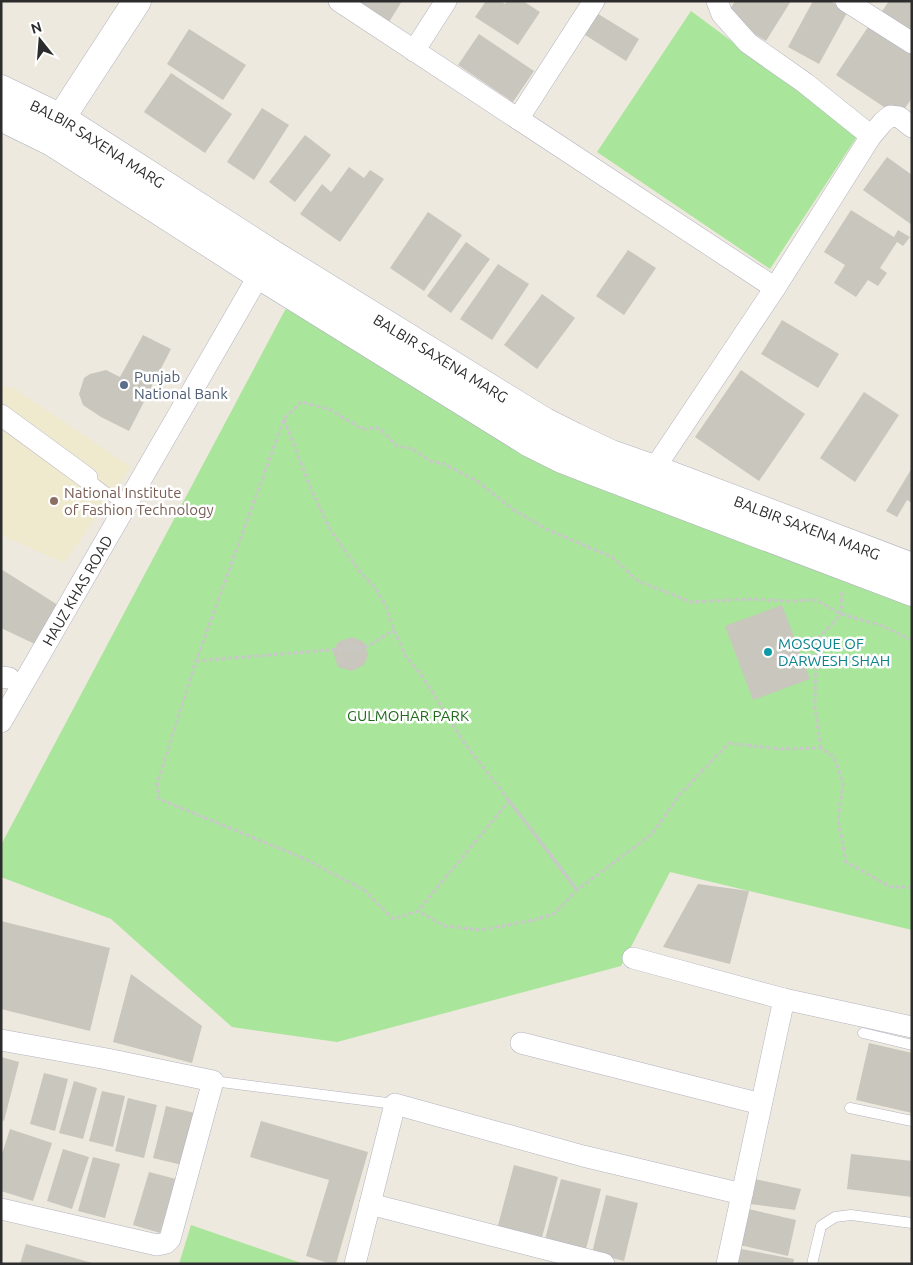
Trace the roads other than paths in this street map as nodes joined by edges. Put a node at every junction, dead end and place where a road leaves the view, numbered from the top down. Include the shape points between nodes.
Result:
1 (136, 1) edge
2 (339, 1) edge
3 (446, 1) edge
4 (594, 1) edge
5 (718, 1) edge
6 (846, 1) edge
7 (912, 43) edge
8 (414, 51) junction
9 (1, 89) edge
10 (1, 117) edge
11 (518, 120) junction
12 (912, 127) edge
13 (53, 129) junction
14 (871, 136) junction
15 (267, 265) junction
16 (775, 288) junction
17 (1, 415) edge
18 (87, 478) joint
19 (648, 479) junction
20 (126, 507) junction
21 (912, 567) edge
22 (912, 592) edge
23 (12, 679) edge
24 (1, 722) edge
25 (633, 958) dead end
26 (784, 999) junction
27 (912, 1026) edge
28 (862, 1033) dead end
29 (1, 1040) edge
30 (521, 1043) dead end
31 (912, 1045) edge
32 (213, 1081) junction
33 (395, 1104) junction
34 (761, 1104) junction
35 (850, 1108) dead end
36 (912, 1121) edge
37 (742, 1194) junction
38 (370, 1204) junction
39 (1, 1209) edge
40 (912, 1223) edge
41 (355, 1264) edge
42 (604, 1264) edge
43 (727, 1264) edge
44 (812, 1264) edge

1 - 13 street
2 - 8 street
3 - 8 street
4 - 11 street
5 - 14 street via 722,14 748,42
6 - 7 street
8 - 11 street
9 - 13 street, BALBIR SAXENA MARG
10 - 13 street, BALBIR SAXENA MARG
11 - 16 street
12 - 14 street via 890,116
13 - 15 street, BALBIR SAXENA MARG
14 - 16 street
15 - 19 street, BALBIR SAXENA MARG via 545,422 611,454
15 - 20 street, HAUZ KHAS ROAD
16 - 19 street
17 - 18 street
18 - 20 lane
19 - 21 street, BALBIR SAXENA MARG
19 - 22 street, BALBIR SAXENA MARG
20 - 23 street, HAUZ KHAS ROAD
23 - 24 street, HAUZ KHAS ROAD
25 - 26 street
26 - 27 street
26 - 34 street
28 - 31 lane
29 - 32 street
30 - 34 street
32 - 33 lane
32 - 39 street via 170,1240 166,1243 157,1245
33 - 37 street via 583,1156
33 - 38 street
34 - 37 street
35 - 36 lane
37 - 43 street
38 - 41 street
38 - 42 street
40 - 44 lane via 851,1215 835,1217 821,1226

